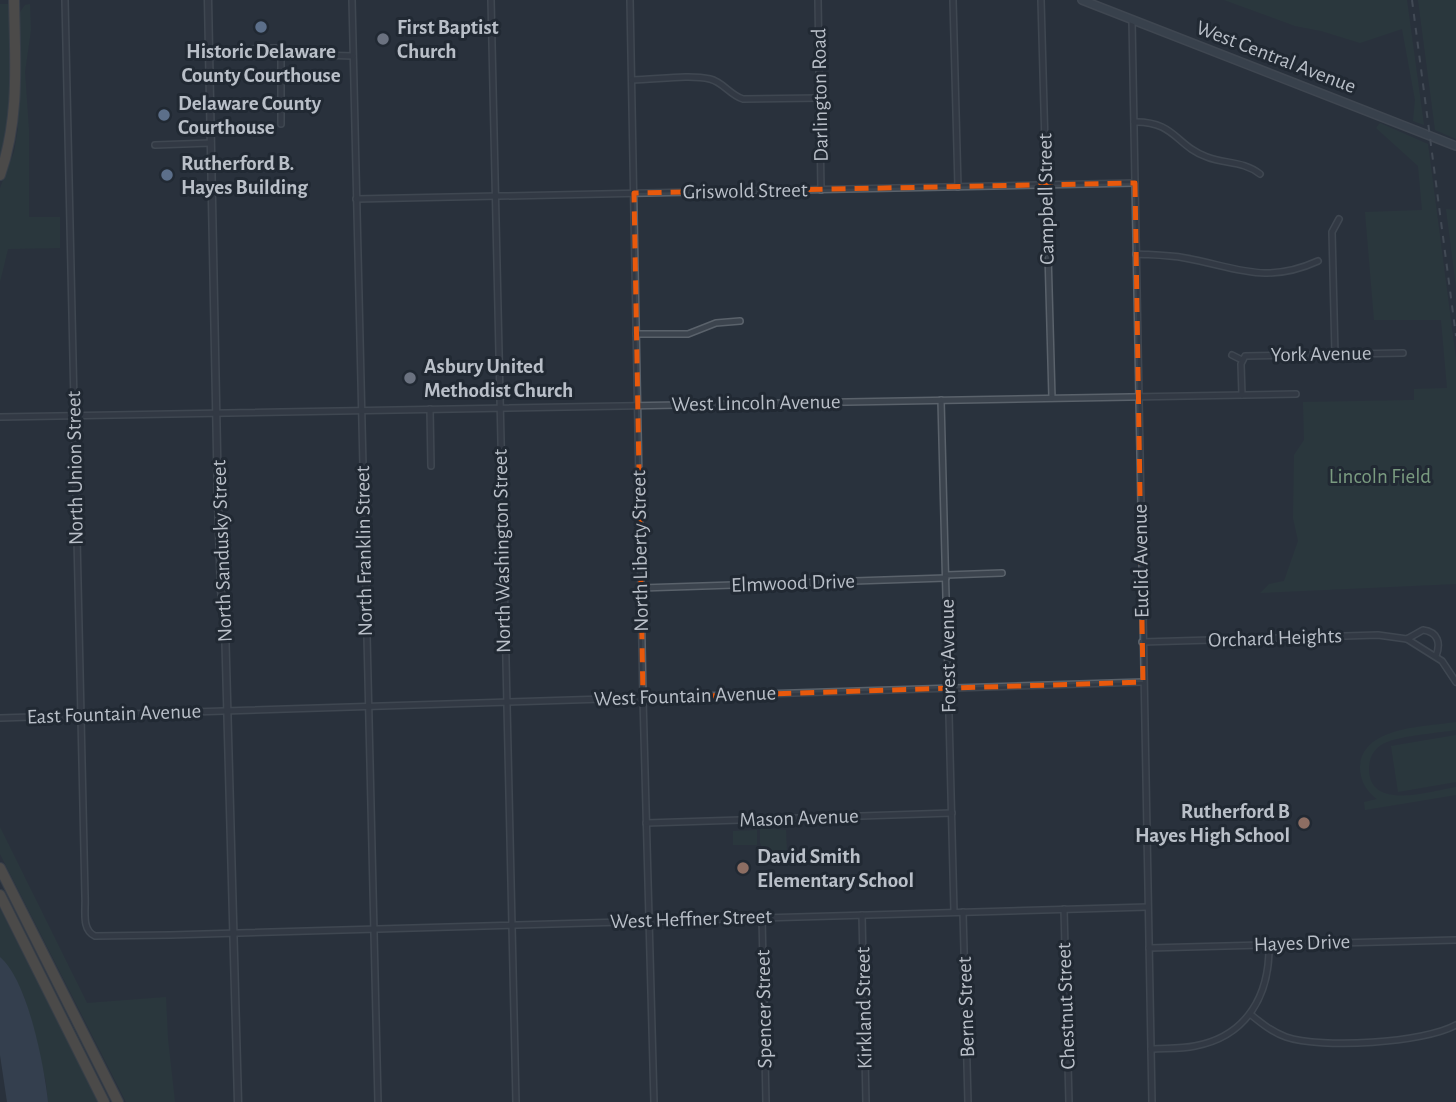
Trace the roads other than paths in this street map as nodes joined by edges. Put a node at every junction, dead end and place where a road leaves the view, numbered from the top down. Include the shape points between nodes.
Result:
1 (14, 0) edge
2 (65, 0) edge
3 (208, 0) edge
4 (352, 0) edge
5 (491, 0) edge
6 (630, 0) edge
7 (818, 0) edge
8 (953, 0) edge
9 (1041, 0) edge
10 (1082, 0) edge
11 (1132, 20) junction
12 (281, 53) junction
13 (209, 56) junction
14 (353, 56) junction
15 (632, 80) junction
16 (820, 98) junction
17 (1134, 122) junction
18 (281, 124) dead end
19 (211, 144) junction
20 (155, 145) dead end
21 (1456, 146) edge
22 (1260, 174) dead end
23 (0, 175) edge
24 (1135, 183) junction
25 (1047, 185) junction
26 (958, 187) junction
27 (821, 190) junction
28 (634, 193) junction
29 (494, 196) junction
30 (356, 199) junction
31 (1339, 219) dead end
32 (1136, 254) junction
33 (1318, 261) dead end
34 (740, 321) dead end
35 (636, 334) junction
36 (1403, 353) dead end
37 (1335, 354) junction
38 (1232, 355) dead end
39 (1242, 360) junction
40 (1296, 394) dead end
41 (1242, 395) junction
42 (1139, 396) junction
43 (1052, 398) junction
44 (941, 400) junction
45 (638, 405) junction
46 (499, 408) junction
47 (430, 409) junction
48 (360, 410) junction
49 (217, 413) junction
50 (73, 415) junction
51 (0, 417) edge
52 (431, 466) dead end
53 (1002, 573) dead end
54 (946, 577) junction
55 (641, 588) junction
56 (1407, 639) junction
57 (1142, 642) junction
58 (1436, 656) junction
59 (1143, 682) junction
60 (1456, 682) edge
61 (949, 688) junction
62 (643, 698) junction
63 (506, 702) junction
64 (368, 706) junction
65 (227, 710) junction
66 (81, 715) junction
67 (0, 718) edge
68 (952, 813) junction
69 (646, 823) junction
70 (0, 868) edge
71 (0, 895) edge
72 (1148, 907) junction
73 (1064, 909) junction
74 (954, 912) junction
75 (963, 912) junction
76 (862, 915) junction
77 (762, 917) junction
78 (649, 920) junction
79 (511, 924) junction
80 (373, 929) junction
81 (233, 933) junction
82 (90, 934) joint
83 (1456, 940) edge
84 (1269, 944) junction
85 (1149, 948) junction
86 (1250, 1014) junction
87 (1456, 1025) edge
88 (1151, 1049) junction
89 (104, 1102) edge
90 (118, 1102) edge
91 (238, 1102) edge
92 (377, 1102) edge
93 (516, 1102) edge
94 (654, 1102) edge
95 (766, 1102) edge
96 (866, 1102) edge
97 (968, 1102) edge
98 (1069, 1102) edge
99 (1152, 1102) edge

1 - 23 highway via 15,108
2 - 50 street, North Union Street
3 - 13 street, North Sandusky Street
4 - 14 street, North Franklin Street
5 - 29 street, North Washington Street
6 - 15 street, North Liberty Street
7 - 16 street, Darlington Road
8 - 26 street
9 - 25 street, Campbell Street
10 - 11 main road, West Central Avenue
11 - 17 street, Euclid Avenue
11 - 21 main road, West Central Avenue
12 - 13 street via 276,48 250,49
12 - 14 street
12 - 18 street
13 - 19 street, North Sandusky Street
14 - 30 street, North Franklin Street
15 - 16 street via 705,79 743,99
15 - 28 street, North Liberty Street
16 - 27 street, Darlington Road
17 - 22 street via 1163,126 1205,156 1242,164
17 - 24 street, Euclid Avenue
19 - 20 street
19 - 49 street, North Sandusky Street
24 - 25 street, Griswold Street
24 - 32 street, Euclid Avenue
25 - 26 street, Griswold Street
25 - 43 street, Campbell Street
26 - 27 street, Griswold Street
27 - 28 street, Griswold Street
28 - 29 street, Griswold Street
28 - 35 street, North Liberty Street
29 - 30 street, Griswold Street
29 - 46 street, North Washington Street
30 - 48 street, North Franklin Street
31 - 37 street via 1332,232
32 - 33 street via 1185,258 1251,273 1291,270
32 - 42 street, Euclid Avenue
34 - 35 street via 716,323 688,334
35 - 45 street, North Liberty Street
36 - 37 street, York Avenue
37 - 39 street, York Avenue via 1247,355
38 - 39 street, York Avenue
39 - 41 street, York Avenue
40 - 41 street, West Lincoln Avenue
41 - 42 street, West Lincoln Avenue
42 - 43 street, West Lincoln Avenue
42 - 57 street, Euclid Avenue
43 - 44 street, West Lincoln Avenue
44 - 45 street, West Lincoln Avenue
44 - 54 street, Forest Avenue
45 - 46 street, West Lincoln Avenue
45 - 55 street, North Liberty Street
46 - 47 street, West Lincoln Avenue
46 - 63 street, North Washington Street
47 - 48 street, West Lincoln Avenue
47 - 52 street
48 - 49 street, West Lincoln Avenue
48 - 64 street, North Franklin Street
49 - 50 street, West Lincoln Avenue
49 - 65 street, North Sandusky Street
50 - 51 street, West Lincoln Avenue
50 - 66 street, North Union Street
53 - 54 street, Elmwood Drive
54 - 55 street, Elmwood Drive
54 - 61 street, Forest Avenue
55 - 62 street, North Liberty Street
56 - 57 street, Orchard Heights via 1378,635
56 - 58 street, Orchard Heights
56 - 58 street, Orchard Heights via 1419,631 1432,633 1439,642
57 - 59 street, Euclid Avenue
58 - 60 street, Orchard Heights
59 - 61 street, West Fountain Avenue
59 - 72 street, Euclid Avenue
61 - 62 street, West Fountain Avenue
61 - 68 street, Forest Avenue
62 - 63 street, West Fountain Avenue
62 - 69 street, North Liberty Street
63 - 64 street, West Fountain Avenue
63 - 79 street, North Washington Street
64 - 65 street, West Fountain Avenue
64 - 80 street, North Franklin Street
65 - 66 street, East Fountain Avenue
65 - 81 street, North Sandusky Street
66 - 67 street, East Fountain Avenue
66 - 82 street, North Union Street via 86,928
68 - 69 street, Mason Avenue
68 - 74 street, Forest Avenue
69 - 78 street, North Liberty Street
70 - 90 highway
71 - 89 highway
72 - 73 street, West Heffner Street
72 - 85 street, Euclid Avenue
73 - 75 street, West Heffner Street
73 - 98 street, Chestnut Street
74 - 75 street, West Heffner Street
74 - 76 street, West Heffner Street
75 - 97 street, Berne Street
76 - 77 street, West Heffner Street
76 - 96 street, Kirkland Street
77 - 78 street, West Heffner Street
77 - 95 street, Spencer Street
78 - 79 street, West Heffner Street
78 - 94 street, North Liberty Street
79 - 80 street, West Heffner Street
79 - 93 street, North Washington Street
80 - 81 street, West Heffner Street
80 - 92 street, North Franklin Street
81 - 82 street, West Heffner Street
81 - 91 street, North Sandusky Street
83 - 84 street, Hayes Drive
84 - 85 street, Hayes Drive
84 - 86 street via 1267,976
85 - 88 street, Euclid Avenue
86 - 87 street via 1281,1035 1313,1043 1401,1038
86 - 88 street via 1230,1032 1205,1044
88 - 99 street, Euclid Avenue

